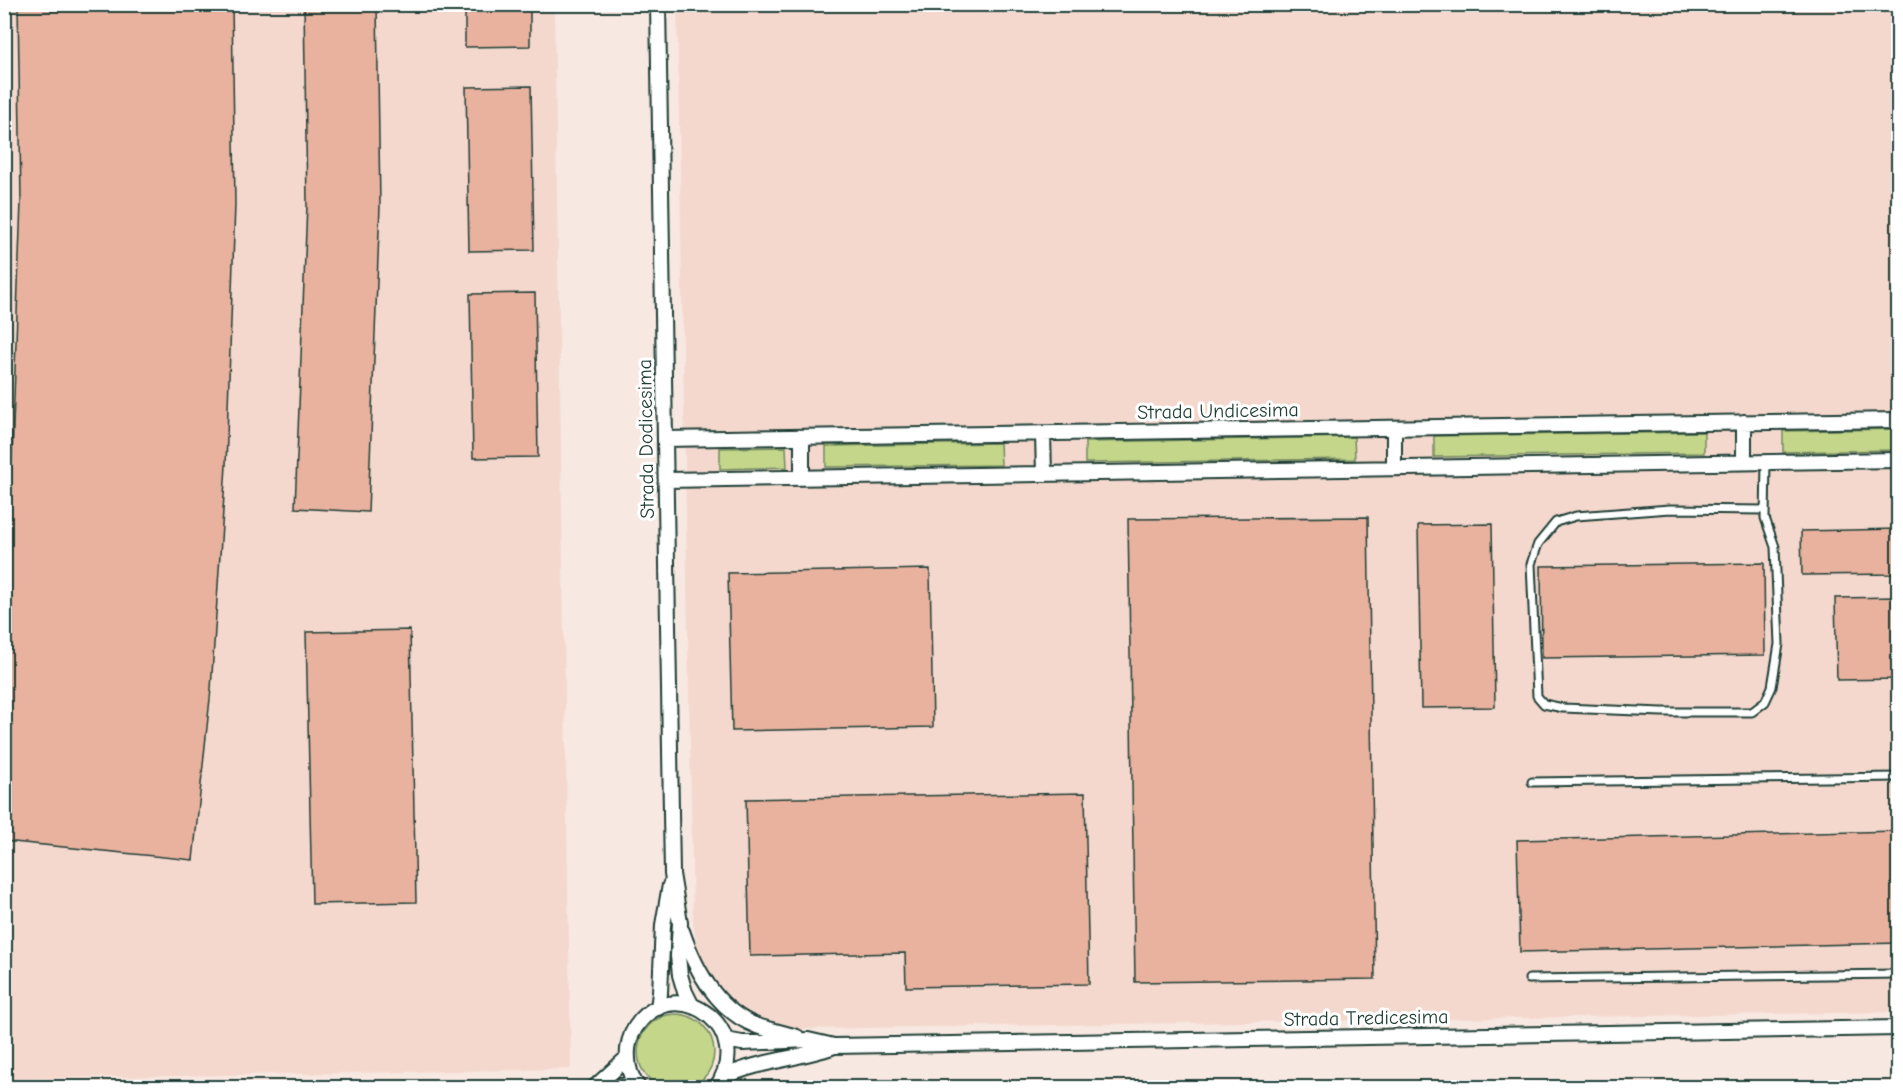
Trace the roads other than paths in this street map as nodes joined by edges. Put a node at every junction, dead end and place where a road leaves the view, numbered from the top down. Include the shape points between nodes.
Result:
1 (658, 4) edge
2 (1899, 420) edge
3 (1744, 423) junction
4 (1394, 428) junction
5 (1043, 434) junction
6 (802, 437) junction
7 (665, 439) junction
8 (1899, 460) edge
9 (1744, 462) junction
10 (1766, 462) junction
11 (1394, 467) junction
12 (1044, 474) junction
13 (802, 477) junction
14 (666, 480) junction
15 (1766, 510) junction
16 (1899, 777) edge
17 (1532, 782) dead end
18 (672, 874) junction
19 (680, 923) junction
20 (1899, 974) edge
21 (1529, 979) dead end
22 (692, 1006) junction
23 (658, 1008) junction
24 (1899, 1028) edge
25 (726, 1040) junction
26 (808, 1041) junction
27 (834, 1046) junction
28 (627, 1058) junction
29 (720, 1082) edge
30 (638, 1086) edge
31 (594, 1088) edge
32 (609, 1088) edge

1 - 7 street, Strada Dodicesima
2 - 3 street, Strada Undicesima
3 - 4 street, Strada Undicesima
3 - 9 street
4 - 5 street, Strada Undicesima
4 - 11 street
5 - 6 street, Strada Undicesima
5 - 12 street
6 - 7 street, Strada Undicesima
6 - 13 street
7 - 14 street, Strada Dodicesima
8 - 10 street
9 - 10 street
9 - 11 street
10 - 15 lane
11 - 12 street
12 - 13 street
13 - 14 street
14 - 18 street, Strada Dodicesima
15 - 15 lane via 1670,509 1576,516 1556,522 1538,544 1531,564 1537,696 1544,704 1563,708 1662,712 1752,712 1766,702 1779,644 1775,547
16 - 17 lane
18 - 19 street
18 - 23 street via 663,925
19 - 22 street via 680,975
19 - 26 street via 703,979 736,1014 755,1025
20 - 21 lane
22 - 23 street
22 - 25 street via 716,1021
23 - 28 street via 634,1028
24 - 27 street, Strada Tredicesima
25 - 26 street
25 - 29 street via 728,1066
26 - 27 street
27 - 29 street via 736,1072
28 - 30 street
28 - 31 street
30 - 32 street

